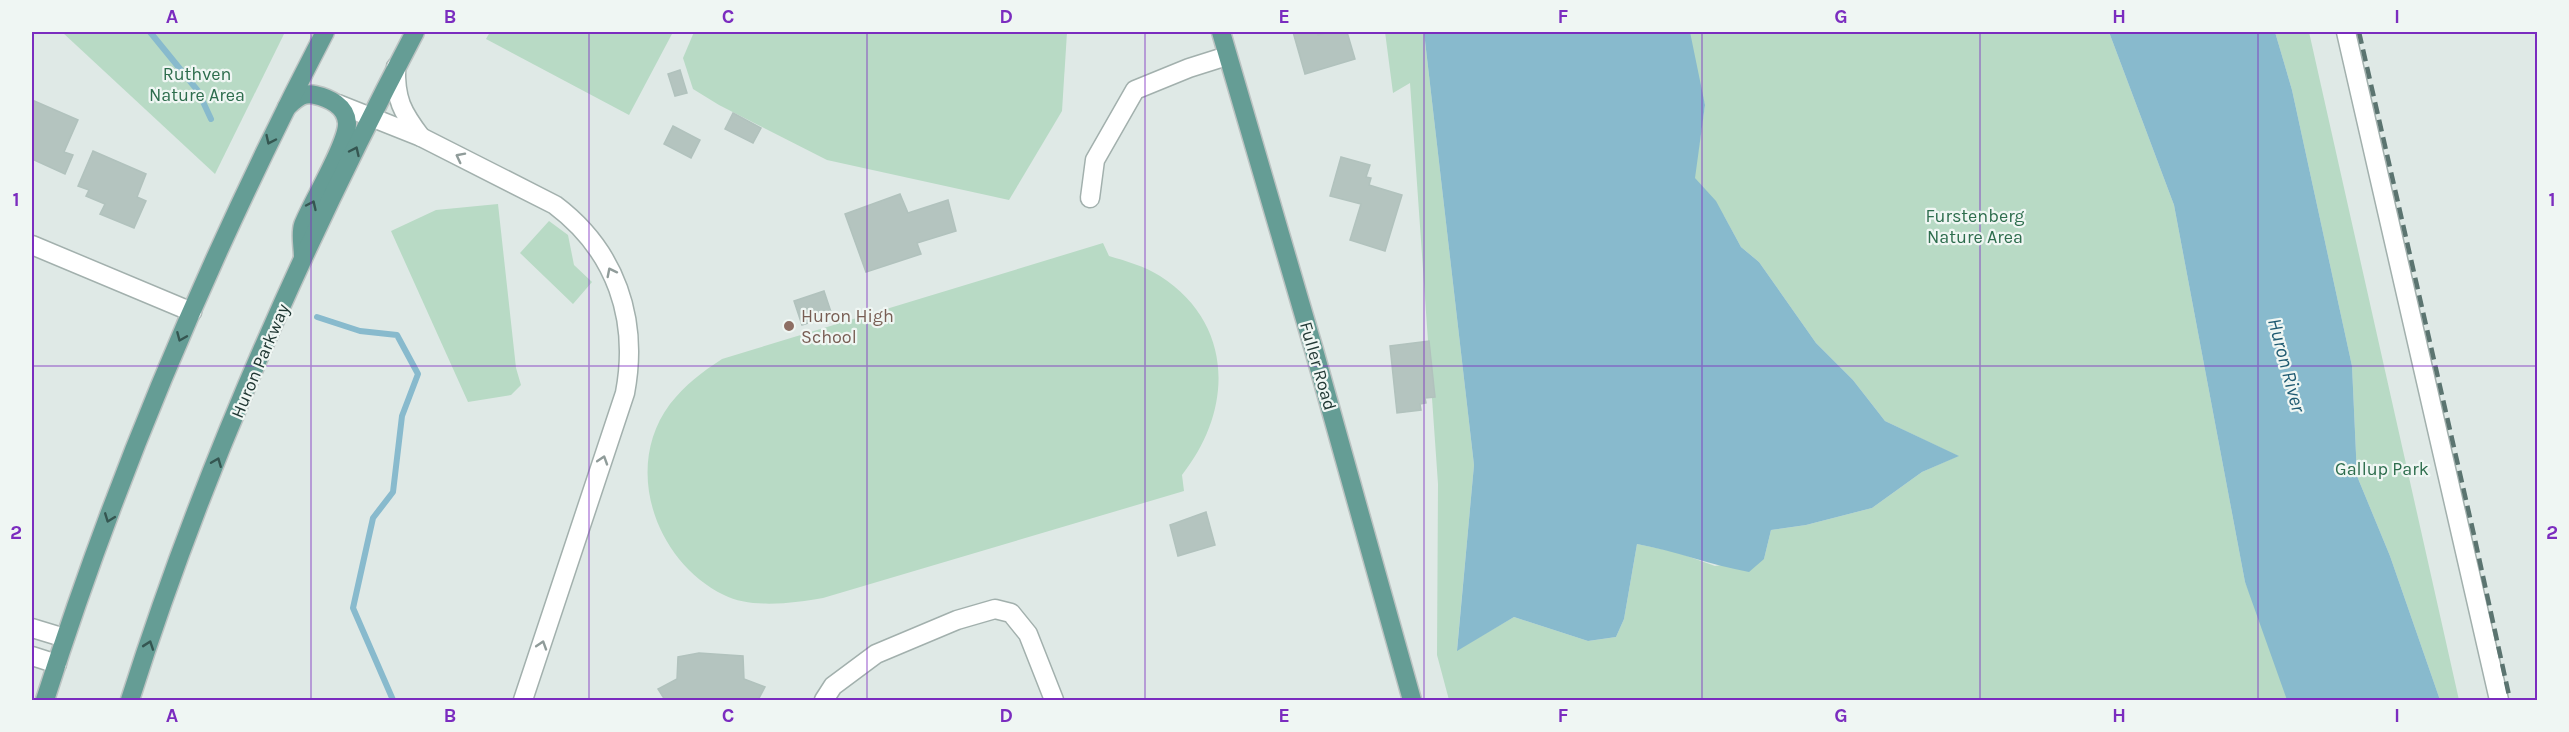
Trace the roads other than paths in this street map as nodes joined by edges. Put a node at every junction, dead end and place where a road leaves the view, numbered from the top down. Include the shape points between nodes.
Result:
1 (325, 32) edge
2 (415, 32) edge
3 (1221, 32) edge
4 (2346, 32) edge
5 (1227, 57) junction
6 (396, 68) junction
7 (338, 104) junction
8 (284, 111) junction
9 (371, 118) junction
10 (421, 137) junction
11 (1090, 198) dead end
12 (32, 245) edge
13 (303, 261) junction
14 (192, 312) junction
15 (32, 628) edge
16 (65, 638) junction
17 (32, 656) edge
18 (57, 664) junction
19 (45, 700) edge
20 (130, 700) edge
21 (523, 700) edge
22 (824, 700) edge
23 (1054, 700) edge
24 (1412, 700) edge
25 (2499, 700) edge

1 - 8 main road
2 - 6 main road, Huron Parkway
3 - 5 main road, Fuller Road
4 - 25 street
5 - 11 street via 1135,90 1095,160
5 - 24 main road, Fuller Road
6 - 9 main road, Huron Parkway
6 - 10 street via 399,104
7 - 8 main road via 309,94 298,97
7 - 9 street
13 -> 7 main road via 302,227 343,140 347,123
8 -> 14 main road
9 - 10 street
13 -> 9 main road, Huron Parkway
21 -> 10 street via 625,393 629,326 610,269 570,217 555,205
12 - 14 street
20 -> 13 main road, Huron Parkway via 206,489
14 -> 16 main road via 131,460
15 - 16 street
16 - 18 main road
17 - 18 street
18 - 19 main road
22 - 23 street via 833,686 876,654 957,620 995,609 1011,613 1028,634

